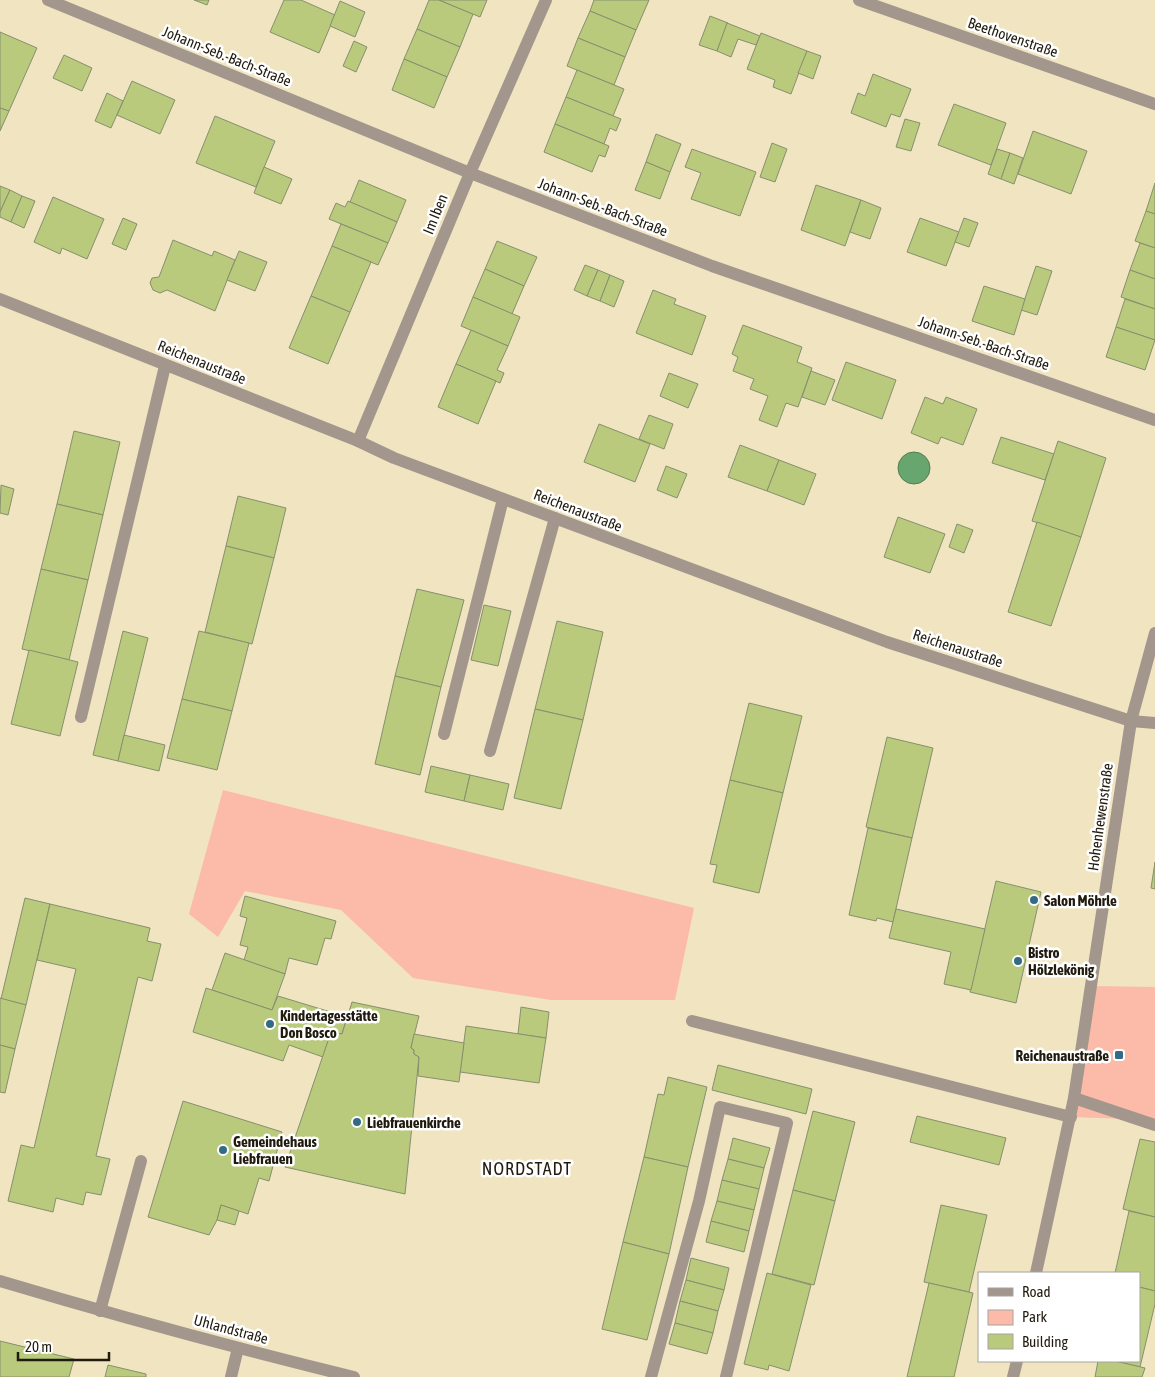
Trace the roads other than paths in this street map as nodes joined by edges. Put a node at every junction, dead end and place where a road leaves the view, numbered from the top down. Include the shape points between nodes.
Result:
1 (48, 0) edge
2 (546, 0) edge
3 (859, 0) edge
4 (1155, 104) edge
5 (470, 173) junction
6 (0, 298) edge
7 (165, 366) junction
8 (1155, 420) edge
9 (358, 442) junction
10 (503, 498) junction
11 (555, 518) junction
12 (1155, 633) edge
13 (80, 716) dead end
14 (1131, 721) junction
15 (1155, 723) edge
16 (444, 734) dead end
17 (490, 751) dead end
18 (692, 1021) dead end
19 (1074, 1098) junction
20 (1071, 1117) junction
21 (1155, 1125) edge
22 (141, 1161) dead end
23 (1036, 1272) edge
24 (0, 1281) edge
25 (100, 1311) junction
26 (238, 1348) junction
27 (1017, 1362) edge
28 (231, 1377) edge
29 (354, 1377) edge
30 (651, 1377) edge
31 (726, 1377) edge
32 (1013, 1377) edge

1 - 5 street, Johann-Seb.-Bach-Straße
2 - 5 street, Im Iben
3 - 4 street, Beethovenstraße
5 - 8 street, Johann-Seb.-Bach-Straße via 712,266
5 - 9 street, Im Iben
6 - 7 street, Reichenaustraße
7 - 9 street, Reichenaustraße
7 - 13 street
9 - 10 street, Reichenaustraße
10 - 11 street, Reichenaustraße
10 - 16 street
11 - 14 street, Reichenaustraße via 887,642
11 - 17 street
12 - 14 street, Hohenhewenstraße
14 - 15 street, Reichenaustraße
14 - 19 street, Hohenhewenstraße
18 - 20 street
19 - 20 street, Hohenhewenstraße
19 - 21 street
20 - 23 street, Hohenhewenstraße
22 - 25 street
24 - 25 street, Uhlandstraße
25 - 26 street, Uhlandstraße
26 - 28 street
26 - 29 street, Uhlandstraße
27 - 32 street
30 - 31 street via 699,1201 720,1107 787,1123

